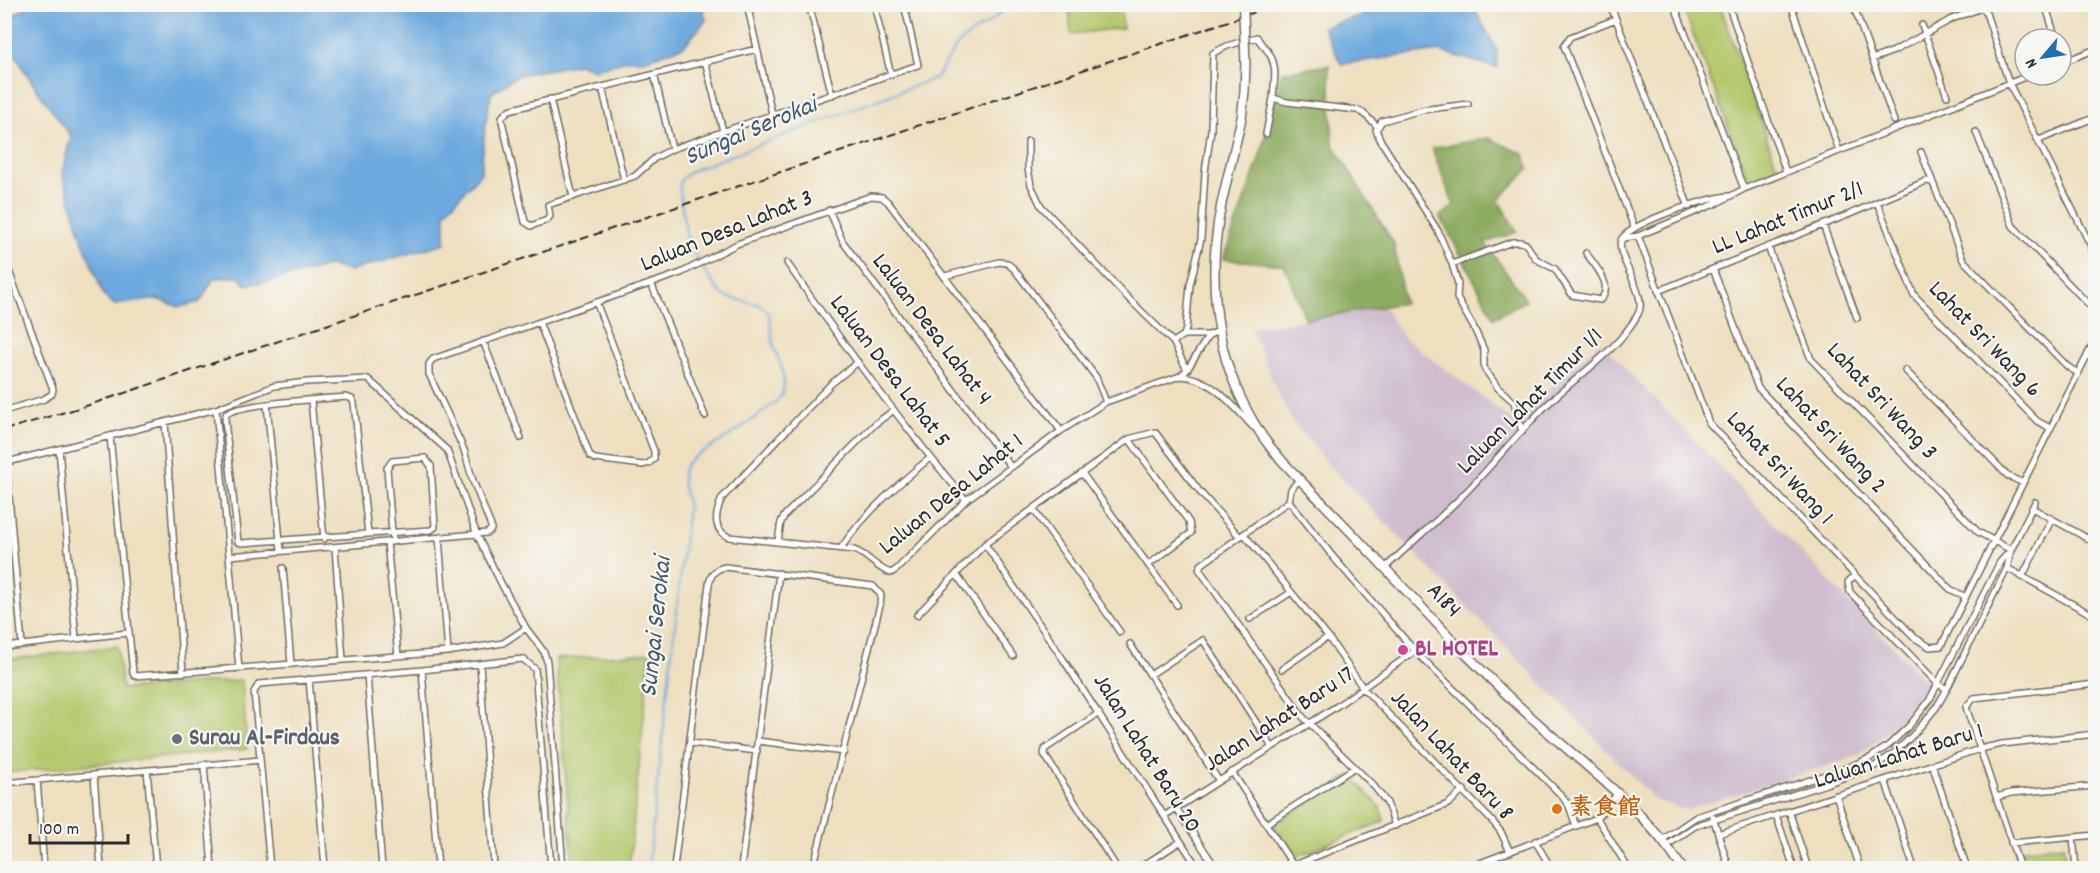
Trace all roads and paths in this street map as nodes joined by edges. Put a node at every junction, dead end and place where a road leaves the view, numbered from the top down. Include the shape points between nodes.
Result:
1 (747, 4) edge
2 (809, 4) edge
3 (874, 4) edge
4 (904, 4) edge
5 (1243, 4) edge
6 (1610, 4) edge
7 (1674, 4) edge
8 (1728, 4) edge
9 (1791, 4) edge
10 (1853, 4) edge
11 (2045, 4) edge
12 (1983, 6) edge
13 (1616, 20) junction
14 (1922, 25) dead end
15 (2052, 27) edge
16 (1925, 34) junction
17 (757, 49) junction
18 (2096, 49) edge
19 (2073, 58) edge
20 (1872, 59) junction
21 (705, 61) junction
22 (654, 74) junction
23 (891, 75) junction
24 (2013, 81) edge
25 (2009, 83) junction
26 (602, 87) junction
27 (831, 95) junction
28 (1947, 96) dead end
29 (1272, 98) junction
30 (550, 99) junction
31 (1468, 104) dead end
32 (772, 114) junction
33 (2096, 117) edge
34 (1894, 120) dead end
35 (1377, 126) junction
36 (723, 131) junction
37 (1976, 132) dead end
38 (1266, 134) dead end
39 (2039, 140) junction
40 (1028, 141) dead end
41 (672, 149) junction
42 (1839, 151) junction
43 (1921, 152) dead end
44 (1786, 172) junction
45 (624, 180) junction
46 (1932, 182) junction
47 (1744, 189) junction
48 (1728, 196) junction
49 (573, 197) junction
50 (1877, 202) junction
51 (1689, 207) junction
52 (829, 210) junction
53 (1823, 225) junction
54 (1634, 227) junction
55 (1638, 236) junction
56 (1622, 238) junction
57 (1768, 247) junction
58 (1586, 253) dead end
59 (2096, 256) edge
60 (4, 258) edge
61 (787, 263) dead end
62 (1452, 264) junction
63 (1713, 269) junction
64 (945, 276) junction
65 (651, 283) junction
66 (1658, 291) junction
67 (596, 302) junction
68 (2096, 312) edge
69 (1857, 318) dead end
70 (539, 321) junction
71 (1219, 331) junction
72 (1184, 335) junction
73 (1209, 335) junction
74 (2096, 338) edge
75 (483, 341) junction
76 (1173, 342) junction
77 (858, 362) junction
78 (1187, 370) junction
79 (1905, 370) dead end
80 (2078, 373) junction
81 (1180, 376) junction
82 (311, 400) junction
83 (1106, 402) junction
84 (267, 404) junction
85 (216, 409) junction
86 (894, 410) junction
87 (4, 411) edge
88 (705, 416) dead end
89 (165, 422) junction
90 (1253, 428) dead end
91 (2050, 428) junction
92 (1061, 431) junction
93 (1522, 432) junction
94 (110, 436) junction
95 (521, 438) dead end
96 (1129, 439) junction
97 (58, 449) junction
98 (930, 458) junction
99 (5, 463) edge
100 (1011, 466) junction
101 (1082, 473) junction
102 (1300, 479) junction
103 (2023, 483) junction
104 (966, 500) junction
105 (1289, 501) junction
106 (1033, 509) junction
107 (2052, 519) junction
108 (392, 532) junction
109 (368, 534) junction
110 (477, 535) junction
111 (1242, 536) junction
112 (439, 538) junction
113 (324, 539) junction
114 (280, 541) junction
115 (778, 541) junction
116 (390, 542) junction
117 (1994, 542) junction
118 (2096, 543) edge
119 (985, 544) junction
120 (336, 547) junction
121 (842, 548) junction
122 (2011, 550) junction
123 (281, 551) junction
124 (230, 556) junction
125 (1148, 565) junction
126 (283, 568) dead end
127 (1385, 568) junction
128 (2007, 568) junction
129 (779, 573) junction
130 (957, 574) junction
131 (1855, 575) junction
132 (2022, 577) junction
133 (1290, 593) junction
134 (1966, 597) junction
135 (1177, 605) dead end
136 (917, 615) dead end
137 (2096, 617) edge
138 (1250, 619) dead end
139 (526, 628) junction
140 (1120, 632) dead end
141 (128, 633) junction
142 (1328, 637) junction
143 (76, 639) junction
144 (1130, 644) dead end
145 (22, 645) junction
146 (4, 646) edge
147 (1415, 651) junction
148 (448, 652) junction
149 (398, 656) junction
150 (1013, 656) dead end
151 (343, 660) junction
152 (291, 664) junction
153 (480, 664) junction
154 (239, 669) junction
155 (1282, 669) dead end
156 (422, 670) junction
157 (183, 673) junction
158 (367, 675) junction
159 (1150, 675) junction
160 (309, 680) junction
161 (1938, 684) junction
162 (2096, 684) edge
163 (1363, 688) junction
164 (1947, 689) junction
165 (1099, 713) junction
166 (1310, 723) junction
167 (2096, 735) edge
168 (758, 741) junction
169 (690, 743) junction
170 (1272, 747) junction
171 (1980, 748) junction
172 (757, 751) junction
173 (844, 752) junction
174 (260, 759) junction
175 (204, 764) junction
176 (1932, 764) junction
177 (1354, 768) junction
178 (147, 770) junction
179 (1232, 772) junction
180 (94, 775) junction
181 (37, 780) junction
182 (1884, 780) junction
183 (1219, 781) junction
184 (4, 783) edge
185 (2096, 786) edge
186 (1464, 790) junction
187 (1619, 792) junction
188 (1836, 795) junction
189 (1997, 797) junction
190 (1176, 808) junction
191 (1789, 811) junction
192 (1712, 812) junction
193 (1776, 815) junction
194 (1164, 816) junction
195 (1597, 818) junction
196 (1714, 820) junction
197 (1266, 824) junction
198 (1395, 826) junction
199 (1576, 826) junction
200 (1718, 834) junction
201 (2096, 835) edge
202 (2073, 837) junction
203 (1535, 841) junction
204 (1180, 842) junction
205 (1664, 843) junction
206 (2011, 843) junction
207 (1510, 852) junction
208 (1292, 867) edge
209 (44, 868) edge
210 (101, 868) edge
211 (156, 868) edge
212 (212, 868) edge
213 (270, 868) edge
214 (325, 868) edge
215 (382, 868) edge
216 (438, 868) edge
217 (494, 868) edge
218 (551, 868) edge
219 (563, 868) edge
220 (674, 868) edge
221 (741, 868) edge
222 (813, 868) edge
223 (1118, 868) edge
224 (1139, 868) edge
225 (1198, 868) edge
226 (1216, 868) edge
227 (1467, 868) edge
228 (1551, 868) edge
229 (1628, 868) edge
230 (1682, 868) edge
231 (1730, 868) edge
232 (1794, 868) edge
233 (1808, 868) edge
234 (1860, 868) edge
235 (1914, 868) edge
236 (1967, 868) edge
237 (2020, 868) edge
238 (2076, 868) edge

1 - 17 street
2 - 27 street
3 - 23 street
4 - 23 street via 919,64
5 - 71 main road, A184, bridge via 1242,115 1216,240
6 - 13 street
7 - 47 street
8 - 44 street
9 - 42 street
10 - 20 street
11 - 15 street
12 - 16 street
12 - 25 street
13 - 51 street
13 - 54 street via 1570,37 1565,50
14 - 16 street
16 - 20 street
16 - 28 street
17 - 21 street
17 - 32 street
18 - 19 street
20 - 34 street
21 - 22 street
21 - 36 street
22 - 26 street
22 - 41 street
23 - 27 street
24 - 25 street
25 - 39 street
25 - 42 street
26 - 30 street
26 - 45 street
27 - 32 street
29 - 35 street via 1357,110
29 - 38 street
29 - 72 street via 1274,63 1257,37 1213,53 1211,130 1200,239
30 - 49 street
30 - 49 street via 509,110 502,117 525,222 531,226 547,220 548,206
31 - 35 street via 1422,110 1382,121
32 - 36 street
33 - 39 street
35 - 62 street via 1381,141 1438,231
36 - 41 street
37 - 68 street via 2013,226
39 - 59 street
40 - 76 street via 1030,185 1041,206
41 - 45 street
42 - 44 street
43 - 46 street
44 - 47 street
45 - 49 street
46 - 50 street, LL Lahat Timur 2/1
46 - 80 street via 1963,260
47 - 48 street
48 - 51 street
48 - 55 street
50 - 53 street, LL Lahat Timur 2/1
50 - 91 street, Lahat Sri Wang 6 via 1914,295 2037,421
51 - 54 street
52 - 64 street, Laluan Desa Lahat 3 via 871,196 882,197
52 - 65 street, Laluan Desa Lahat 3 via 737,244 681,273
52 - 100 street, Laluan Desa Lahat 4 via 843,242
53 - 57 street, LL Lahat Timur 2/1
53 - 69 street
54 - 56 street
55 - 56 street
55 - 66 street, Lahat Sri Wang 1
56 - 93 street, Laluan Lahat Timur 1/1 via 1622,253 1641,301 1638,315 1620,339
57 - 63 street, LL Lahat Timur 2/1
57 - 117 street, Lahat Sri Wang 3 via 1811,359 1978,532
58 - 62 street via 1603,277 1605,294 1600,300 1572,295 1555,269 1536,259 1521,242
60 - 87 street via 53,389 44,399
61 - 77 street, Laluan Desa Lahat 5
62 - 93 street via 1458,284 1457,298 1484,350 1484,368 1514,402
63 - 66 street, LL Lahat Timur 2/1
63 - 134 street, Lahat Sri Wang 2 via 1758,388 1950,589
64 - 83 street via 999,262 1011,266 1096,377
64 - 92 street, Laluan Desa Lahat 3
65 - 67 street, Laluan Desa Lahat 3
65 - 88 street
66 - 131 street, Lahat Sri Wang 1 via 1710,423
67 - 70 street, Laluan Desa Lahat 3
67 - 70 street via 654,451 649,464 590,456
70 - 75 street, Laluan Desa Lahat 3
71 - 73 street
71 - 102 main road, A184 via 1231,373 1255,425
72 - 73 street
72 - 76 street
73 - 78 street, Laluan Desa Lahat 1
74 - 80 street
75 - 95 street
75 - 110 street, Laluan Desa Lahat 3 via 433,359 429,364 429,374 464,450 491,526 487,533
76 - 78 street
77 - 86 street, Laluan Desa Lahat 5
77 - 115 street, Laluan Desa Lahat 1 via 831,384 722,498 715,514 721,534
78 - 81 street, Laluan Desa Lahat 1
79 - 103 street via 2008,476
80 - 91 street
81 - 83 street, Laluan Desa Lahat 1
81 - 90 street via 1196,378 1213,387
82 - 84 street
82 - 109 street via 346,397 354,403
82 - 113 street
83 - 92 street, Laluan Desa Lahat 1
84 - 114 street
84 - 114 street via 226,414 236,538 241,543
85 - 89 street
85 - 110 street via 274,386 368,379 447,450
85 - 124 street
86 - 98 street, Laluan Desa Lahat 5
86 - 115 street via 875,424 785,515
89 - 94 street
89 - 157 street
91 - 103 street
92 - 100 street, Laluan Desa Lahat 1
93 - 127 street, Laluan Lahat Timur 1/1 via 1465,493
94 - 97 street
94 - 141 street
96 - 101 street
96 - 111 street, Jalan Lahat Baru 8 via 1155,432 1200,492
96 - 125 street via 1191,529 1184,539
97 - 99 street
97 - 143 street
98 - 104 street, Laluan Desa Lahat 5
98 - 121 street via 855,528
99 - 145 street
100 - 104 street, Laluan Desa Lahat 1
101 - 106 street
101 - 125 street
102 - 105 street via 1291,489
102 - 127 main road, A184
103 - 117 street
104 - 121 street, Laluan Desa Lahat 1 via 891,573 883,571 863,553
105 - 111 street
105 - 147 street
106 - 119 street
106 - 140 street
107 - 118 street
107 - 122 street via 2033,505
107 - 132 street
108 - 108 street via 435,527 431,466 425,458 392,461 388,465
108 - 109 street
108 - 116 street
109 - 113 street
110 - 112 street
110 - 139 street
111 - 133 street, Jalan Lahat Baru 8
111 - 166 street via 1199,569
112 - 116 street
112 - 148 street
113 - 114 street
114 - 123 street
115 - 121 street, Laluan Desa Lahat 1
116 - 120 street
116 - 149 street
117 - 122 street, Lahat Sri Wang 3
117 - 134 street
119 - 130 street
119 - 165 street, Jalan Lahat Baru 20
120 - 123 street
120 - 151 street
122 - 128 street
122 - 161 street via 2000,562
123 - 124 street
124 - 154 street
125 - 135 street
126 - 152 street
127 - 187 main road, A184 via 1513,700
128 - 132 street
128 - 164 street
129 - 168 street
129 - 169 street via 725,567 710,576
129 - 173 street via 873,586 880,595
130 - 136 street
130 - 150 street
131 - 134 street, Lahat Sri Wang 1 via 1915,638 1930,647 1941,645
131 - 161 street via 1848,582 1850,592
132 - 137 street
133 - 138 street
133 - 142 street, Jalan Lahat Baru 8
139 - 148 street via 503,643
139 - 219 street via 547,662
141 - 143 street
141 - 157 street via 135,676
142 - 155 street
142 - 163 street, Jalan Lahat Baru 8
143 - 145 street
144 - 159 street
145 - 146 street
147 - 163 street, Jalan Lahat Baru 17
147 - 199 street via 1563,796
148 - 149 street
149 - 151 street
151 - 152 street
152 - 154 street
153 - 156 street
153 - 217 street
153 - 218 street via 523,660 535,669
154 - 157 street
156 - 158 street
156 - 216 street
158 - 160 street
158 - 215 street
159 - 170 street via 1203,640
159 - 183 street
160 - 174 street via 259,684 254,692
160 - 214 street
161 - 164 street
161 - 192 street via 1909,726 1870,758
162 - 171 street via 1974,698 1966,707
163 - 166 street, Jalan Lahat Baru 17
163 - 186 street, Jalan Lahat Baru 8
164 - 196 street via 1914,734 1875,766
165 - 194 street, Jalan Lahat Baru 20
165 - 223 street via 1045,748 1044,754
166 - 170 street, Jalan Lahat Baru 17
166 - 177 street
167 - 171 street, Laluan Lahat Baru 1
168 - 172 street
168 - 173 street
169 - 172 street
169 - 220 street
170 - 179 street, Jalan Lahat Baru 17
171 - 176 street, Laluan Lahat Baru 1
171 - 189 street
172 - 221 street
173 - 222 street
174 - 175 street
174 - 213 street
175 - 178 street
175 - 212 street
176 - 182 street, Laluan Lahat Baru 1
176 - 236 street
177 - 197 street
177 - 198 street via 1387,803
178 - 180 street
178 - 211 street
179 - 183 street, Jalan Lahat Baru 17
179 - 197 street
180 - 181 street
180 - 210 street
181 - 184 street
181 - 209 street
182 - 188 street, Laluan Lahat Baru 1
182 - 235 street
183 - 190 street, Jalan Lahat Baru 17
185 - 189 street
186 - 198 street via 1448,804
186 - 207 street, Jalan Lahat Baru 8 via 1501,832
187 - 195 street
187 - 205 main road, A184
188 - 191 street, Laluan Lahat Baru 1
188 - 234 street
189 - 206 street
190 - 194 street, Jalan Lahat Baru 17
190 - 226 street
191 - 193 street, Laluan Lahat Baru 1
191 - 233 street
192 - 196 street
192 - 205 street via 1688,821
193 - 200 street, Laluan Lahat Baru 1
193 - 232 street
194 - 204 street, Jalan Lahat Baru 20
195 - 199 street
195 - 229 street
196 - 200 street
196 - 205 street via 1690,827
197 - 208 street
198 - 208 street
199 - 203 street
200 - 231 street
201 - 202 street
202 - 206 street
202 - 238 street
203 - 207 street
203 - 228 street
204 - 224 street
204 - 225 street, Jalan Lahat Baru 20
205 - 230 main road, A184
206 - 237 street
207 - 227 street

